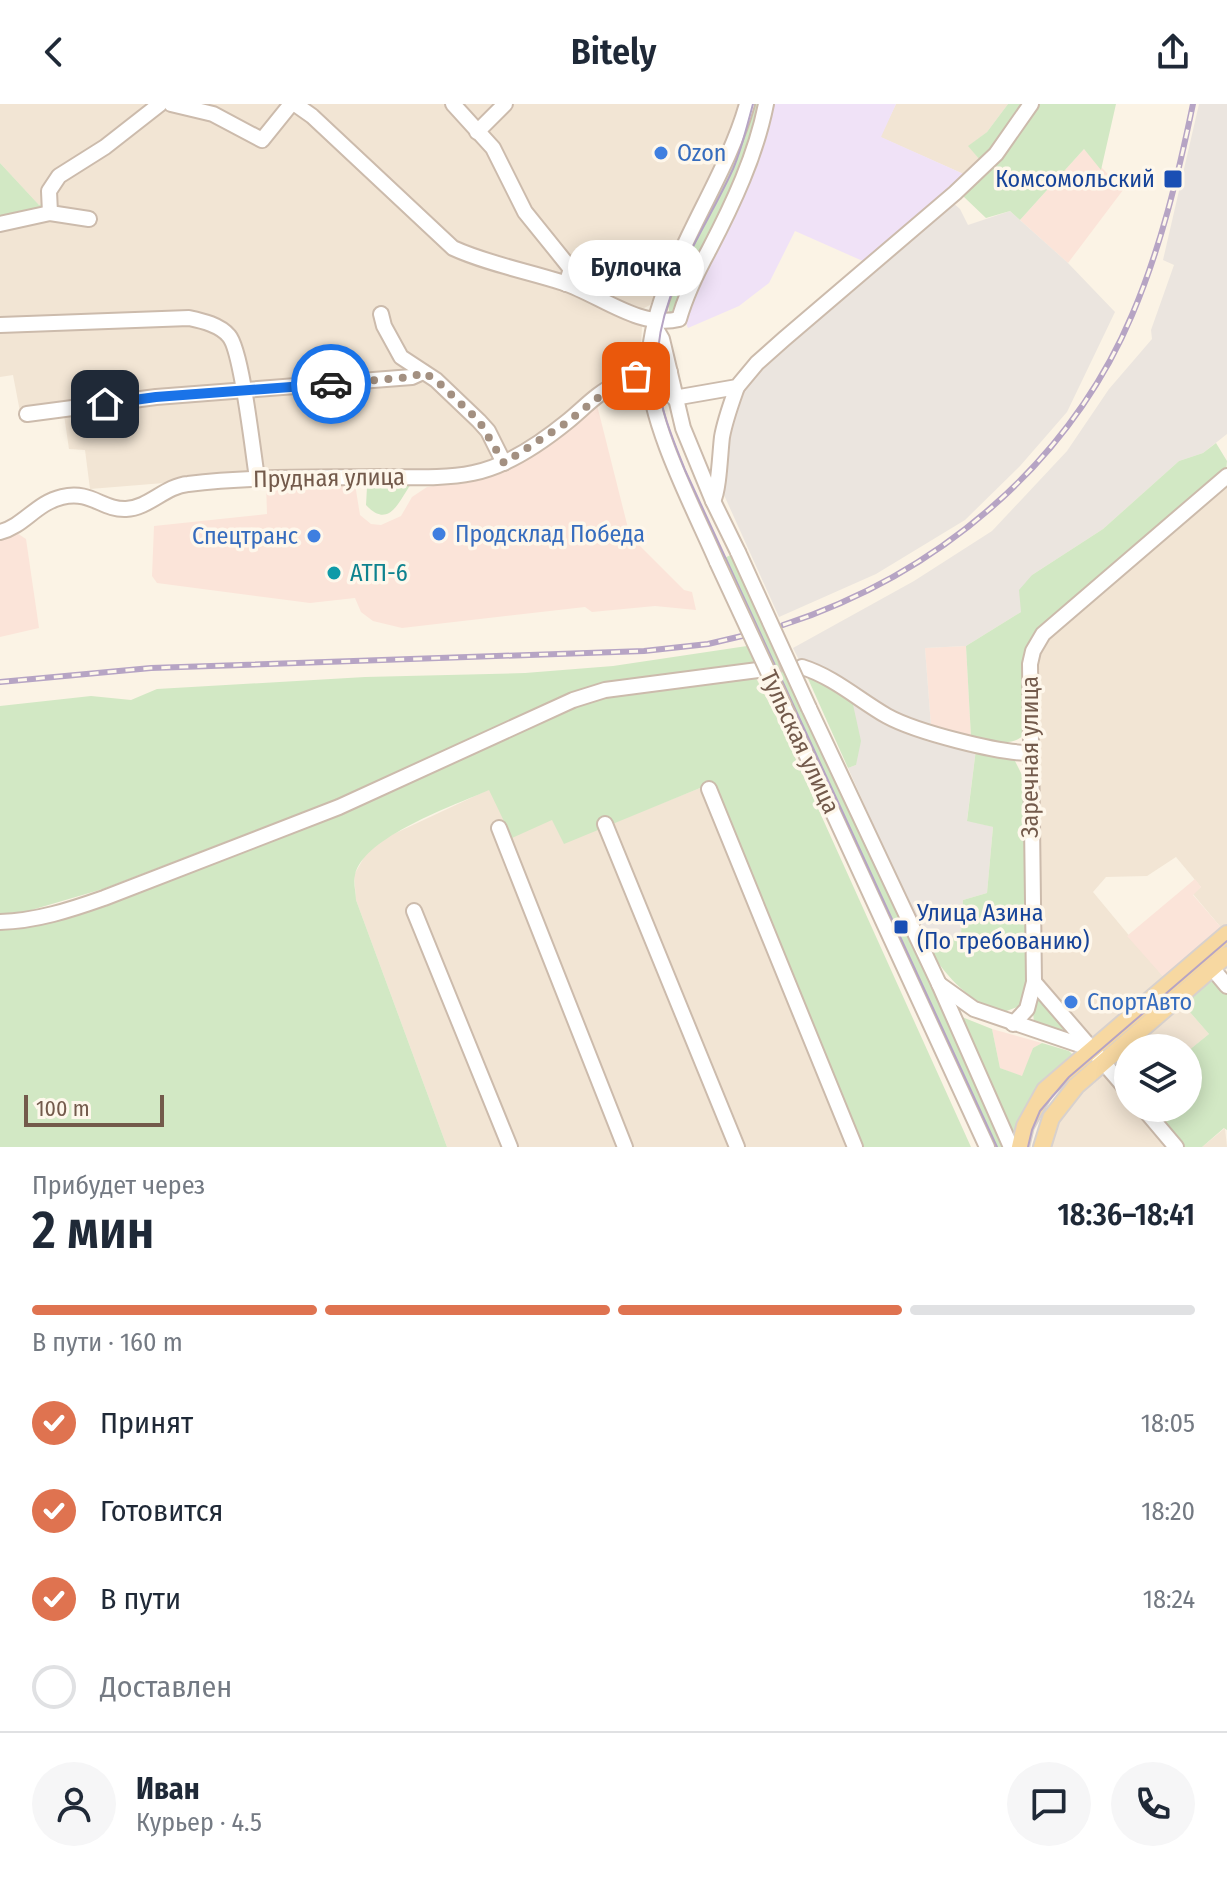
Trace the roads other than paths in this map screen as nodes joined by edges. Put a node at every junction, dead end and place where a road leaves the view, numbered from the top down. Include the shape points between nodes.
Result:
1 (160, 104) edge
2 (171, 104) edge
3 (293, 104) edge
4 (453, 104) edge
5 (505, 104) edge
6 (747, 104) edge
7 (766, 104) edge
8 (1031, 104) edge
9 (477, 132) junction
10 (50, 213) junction
11 (89, 219) dead end
12 (0, 224) edge
13 (566, 284) junction
14 (381, 314) dead end
15 (656, 323) junction
16 (0, 325) edge
17 (423, 372) junction
18 (670, 372) junction
19 (648, 375) junction
20 (737, 387) junction
21 (244, 390) junction
22 (674, 398) junction
23 (27, 414) dead end
24 (504, 463) junction
25 (1227, 476) edge
26 (257, 478) junction
27 (713, 501) junction
28 (0, 532) edge
29 (802, 667) tunnel mouth
30 (758, 670) tunnel mouth
31 (1030, 753) junction
32 (709, 789) dead end
33 (605, 824) dead end
34 (499, 828) dead end
35 (414, 911) dead end
36 (0, 922) edge
37 (1227, 934) edge
38 (1227, 955) edge
39 (1212, 968) junction
40 (1034, 982) junction
41 (939, 984) junction
42 (1227, 986) edge
43 (1013, 1024) junction
44 (1092, 1049) junction
45 (1103, 1062) junction
46 (1114, 1075) edge
47 (1155, 1122) edge
48 (510, 1147) edge
49 (625, 1147) edge
50 (737, 1147) edge
51 (855, 1147) edge
52 (987, 1147) edge
53 (1011, 1147) edge
54 (1020, 1147) edge
55 (1042, 1147) edge
56 (1176, 1147) edge

1 - 10 street via 59,176 49,191
2 - 3 street via 213,114 262,140
3 - 13 street via 453,248
4 - 9 street
5 - 9 street
6 - 15 street, Тульская улица
7 - 15 street via 750,162 679,319
8 - 20 street via 996,154 790,333
9 - 13 street via 493,148 525,212 571,269
10 - 11 street
10 - 12 street
13 - 15 street
14 - 17 street via 401,357
15 - 18 street, Тульская улица
15 - 19 street, Тульская улица
16 - 21 street via 189,318 209,323 229,334
17 - 21 street
17 - 24 street via 479,421
18 - 19 street, Прудная улица
18 - 22 street, Тульская улица
19 - 24 street, Прудная улица via 614,385
19 - 52 street, Тульская улица, bridge via 663,434 717,562
20 - 22 street
20 - 27 street via 723,432
21 - 23 street
21 - 26 street
22 - 27 street, Тульская улица
24 - 26 street, Прудная улица via 436,477
25 - 31 street, Заречная улица via 1043,634 1030,664
26 - 28 street, Прудная улица via 171,487 126,509 85,494 62,497 36,507 18,525
27 - 41 street, Тульская улица, bridge
29 - 31 street via 908,726
30 - 36 street via 605,690 573,700 339,807 72,910
31 - 40 street, Заречная улица
32 - 51 street
33 - 50 street
34 - 49 street
35 - 48 street
37 - 44 main road
38 - 39 main road
39 - 42 street
39 - 45 main road
40 - 43 street via 1027,1009
40 - 44 street
41 - 43 street via 974,1009
41 - 53 street, Тульская улица
43 - 44 street
44 - 45 street
44 - 54 main road via 1045,1090
45 - 46 street
45 - 55 main road via 1064,1098
47 - 56 street

